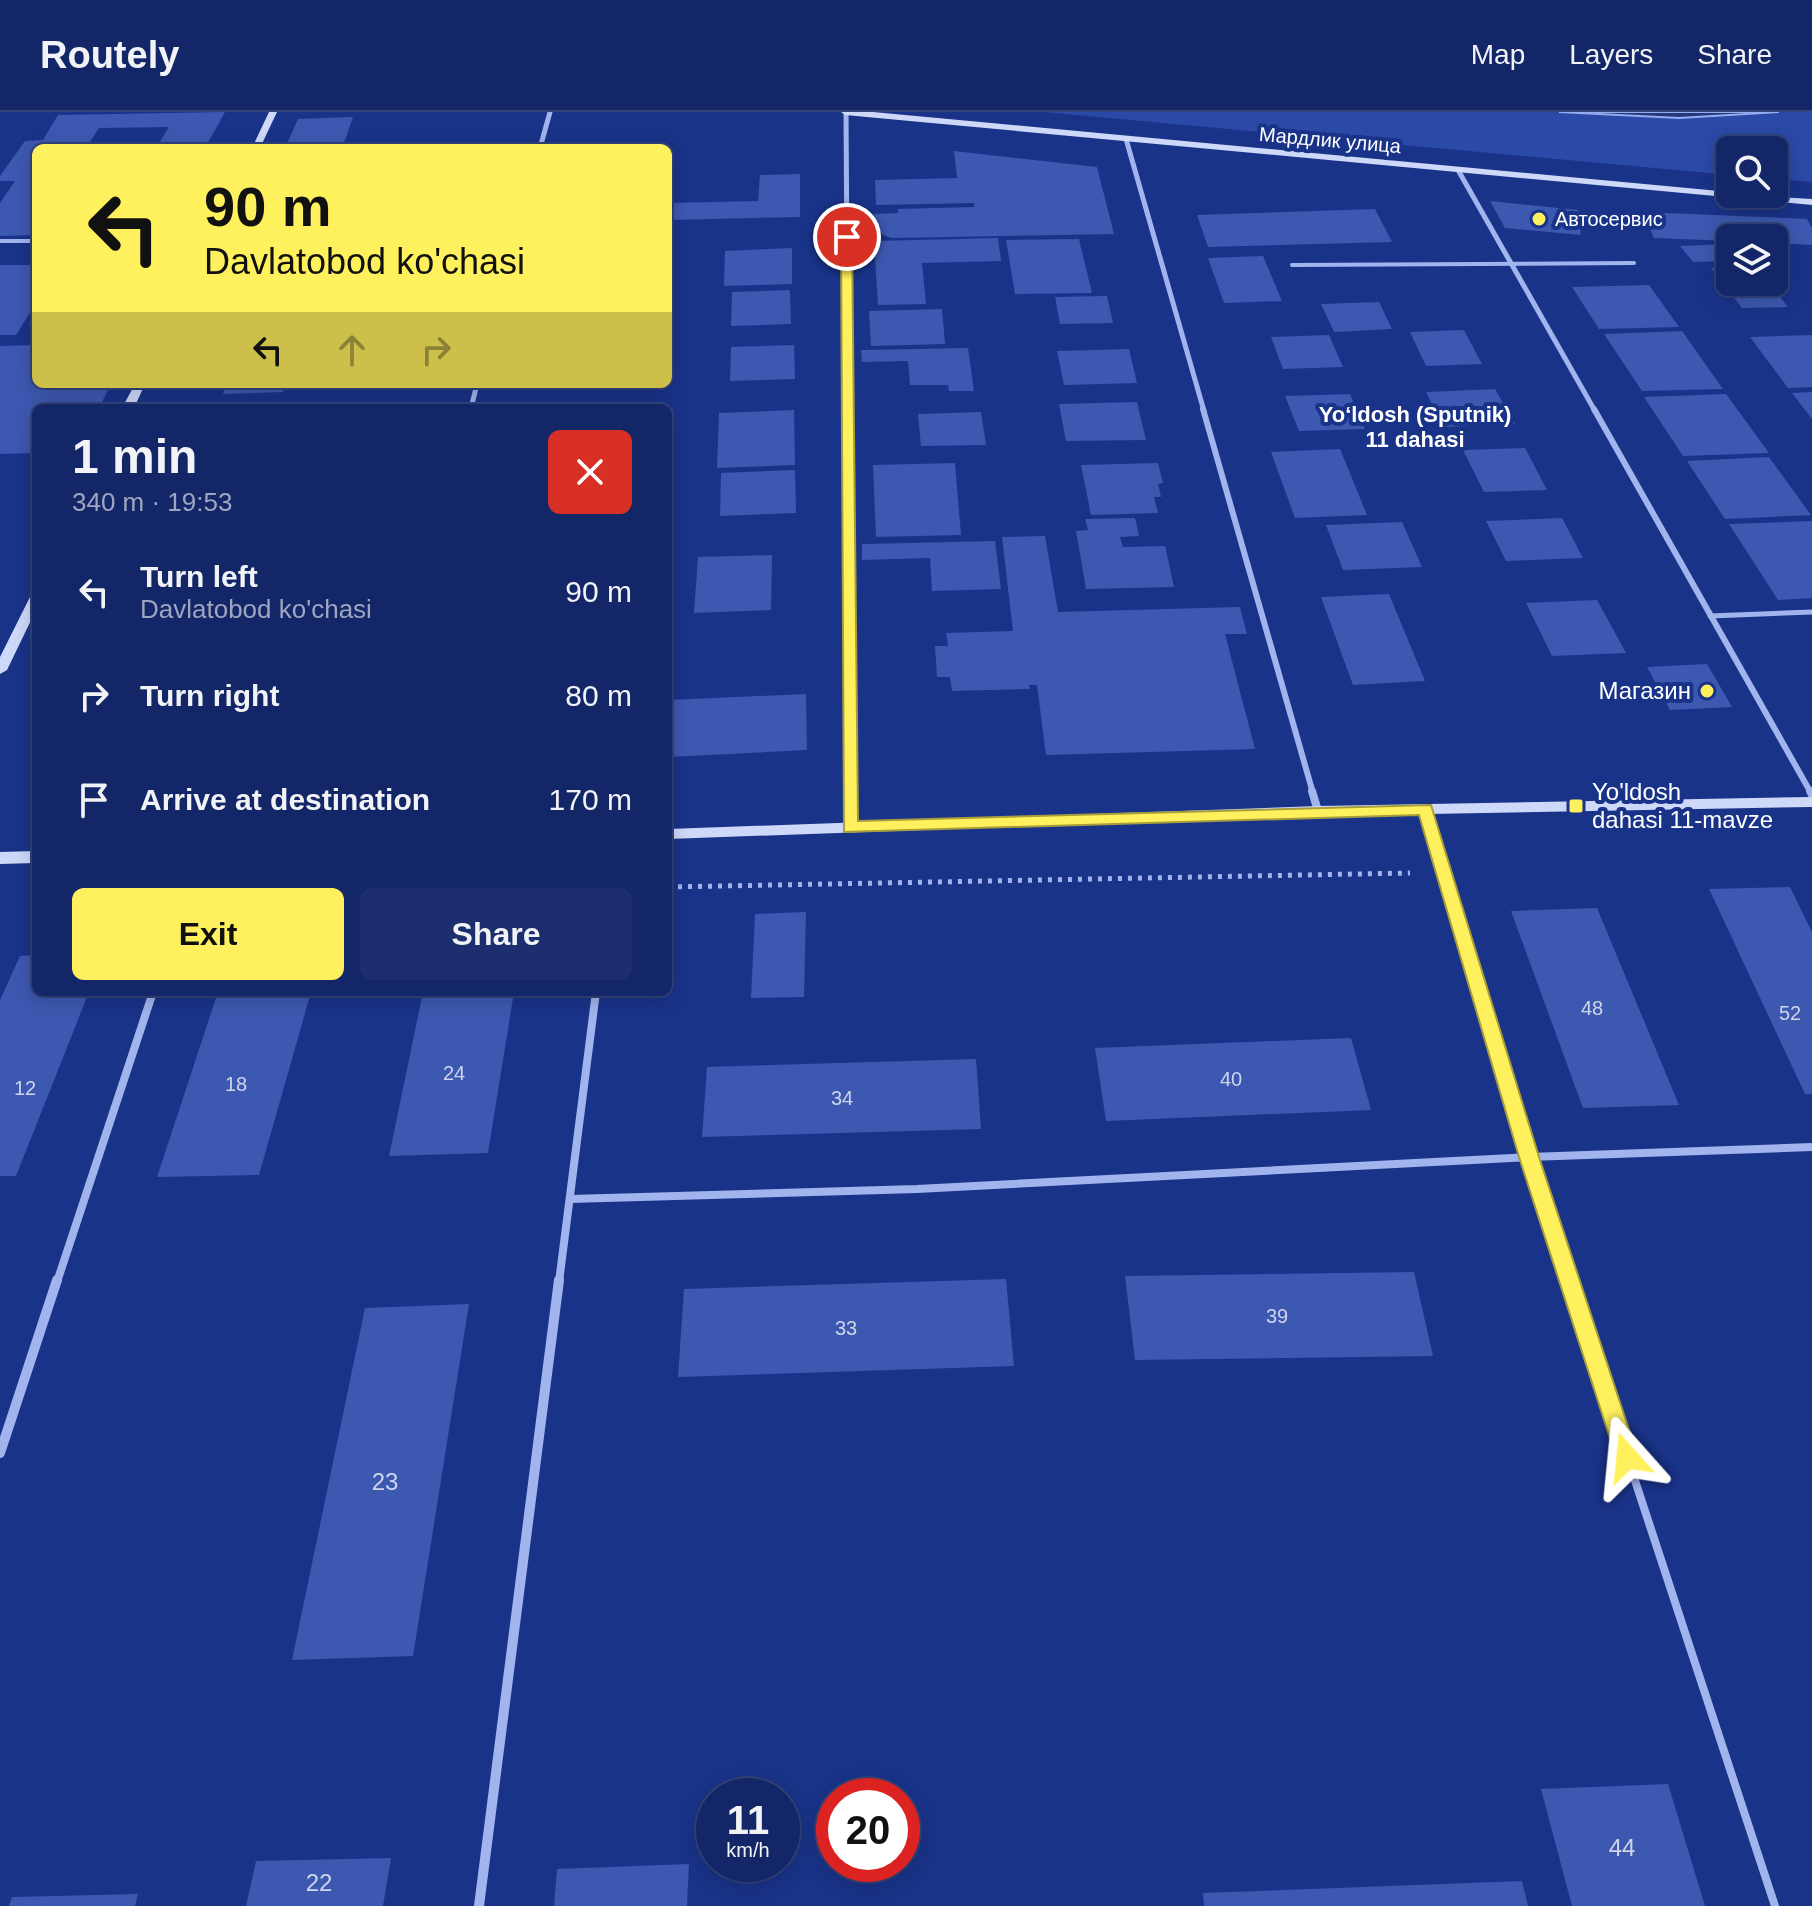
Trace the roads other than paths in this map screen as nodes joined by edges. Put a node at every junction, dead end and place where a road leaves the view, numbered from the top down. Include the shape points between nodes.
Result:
1 (273, 112) edge
2 (550, 112) edge
3 (846, 112) edge
4 (1126, 139) junction
5 (258, 144) edge
6 (541, 144) edge
7 (1458, 170) junction
8 (1812, 202) edge
9 (0, 241) edge
10 (32, 241) edge
11 (1511, 263) junction
12 (1634, 263) dead end
13 (1292, 265) dead end
14 (32, 605) edge
15 (1812, 612) edge
16 (1710, 616) junction
17 (0, 670) edge
18 (1812, 795) edge
19 (1812, 802) edge
20 (1425, 809) junction
21 (1318, 811) junction
22 (850, 827) junction
23 (672, 834) edge
24 (32, 857) edge
25 (0, 858) edge
26 (152, 996) edge
27 (595, 996) edge
28 (1812, 1147) edge
29 (1529, 1157) junction
30 (570, 1199) junction
31 (0, 1453) edge
32 (479, 1906) edge
33 (1775, 1906) edge

1 - 5 street
2 - 6 street
3 - 4 street, Мардлик улица
3 - 22 street
4 - 7 street, Мардлик улица
4 - 21 street
7 - 8 street, Мардлик улица
7 - 11 street
9 - 10 lane
11 - 12 lane
11 - 13 lane
11 - 16 street
14 - 17 street
15 - 16 lane
16 - 18 street
19 - 20 street
20 - 21 street
20 - 29 street
21 - 22 street
22 - 23 street
24 - 25 street
26 - 31 street
27 - 30 street
28 - 29 street
29 - 30 street via 917,1189
29 - 33 lane
30 - 32 street

